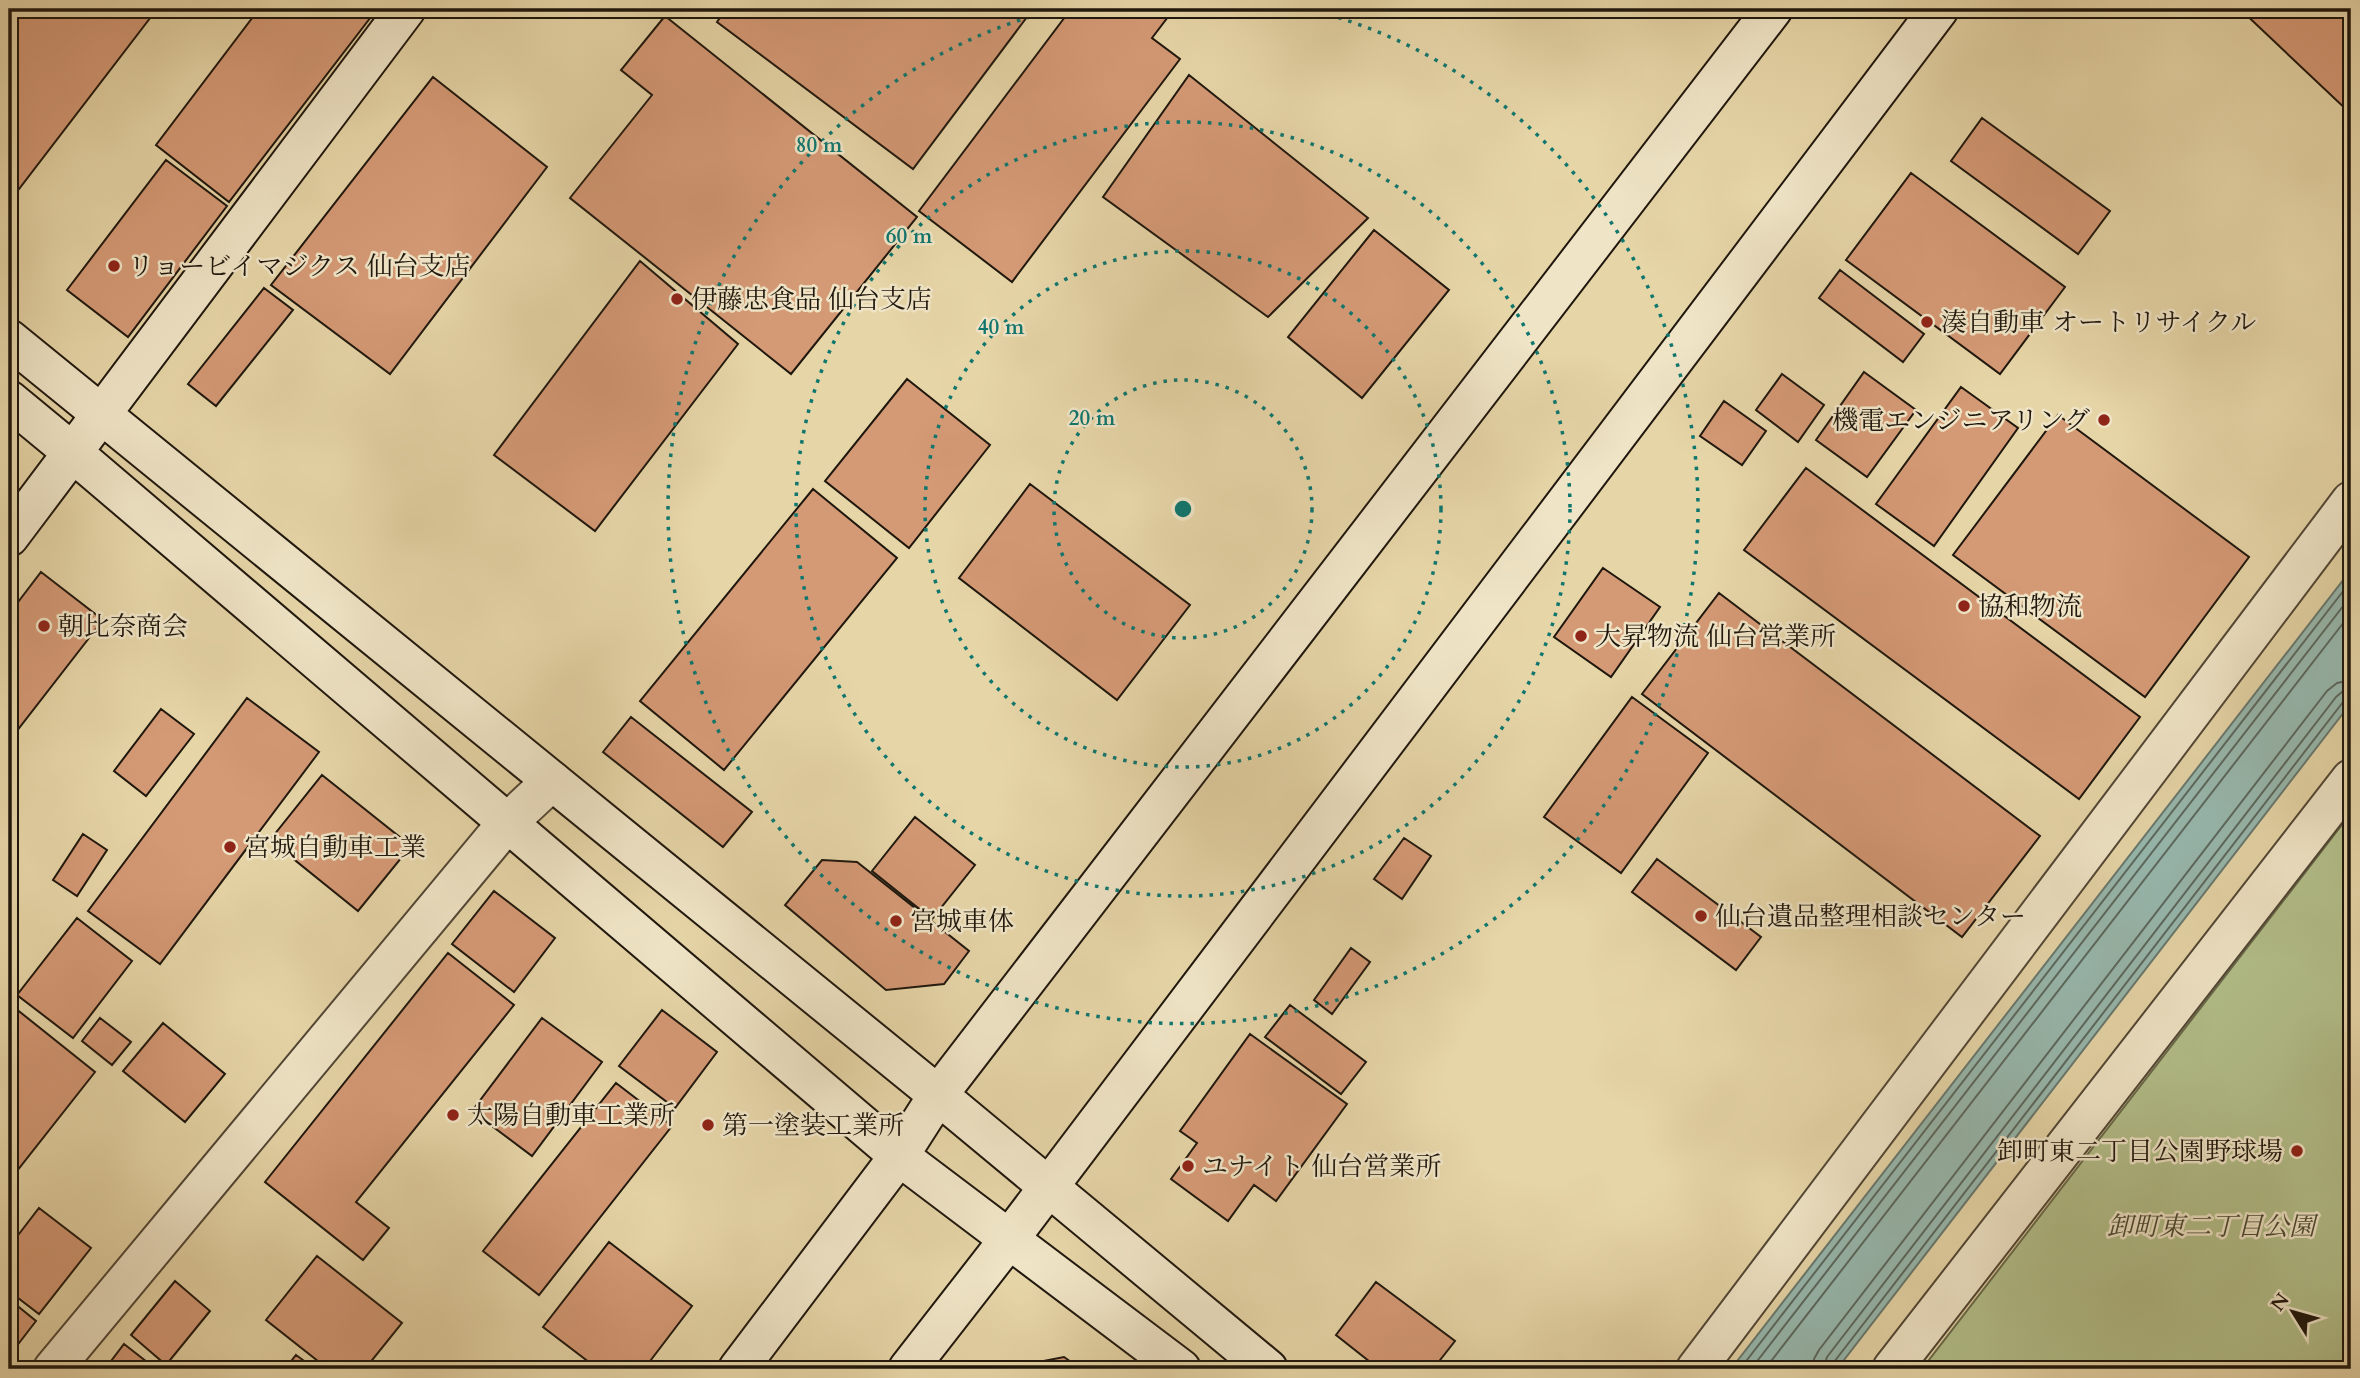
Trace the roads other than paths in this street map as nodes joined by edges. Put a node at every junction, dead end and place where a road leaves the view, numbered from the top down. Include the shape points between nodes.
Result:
1 (406, 9) edge
2 (1773, 9) edge
3 (1939, 9) edge
4 (9, 339) edge
5 (9, 400) edge
6 (99, 414) junction
7 (72, 452) junction
8 (2351, 501) edge
9 (9, 537) edge
10 (2351, 779) edge
11 (552, 781) junction
12 (507, 823) junction
13 (938, 1095) junction
14 (899, 1156) junction
15 (1047, 1186) junction
16 (1010, 1238) junction
17 (53, 1369) edge
18 (738, 1369) edge
19 (908, 1369) edge
20 (1181, 1369) edge
21 (1268, 1369) edge
22 (1696, 1369) edge
23 (1892, 1369) edge

1 - 6 street
2 - 13 street
3 - 15 street
4 - 6 street
5 - 7 street
6 - 7 street
6 - 11 street
7 - 9 street
7 - 12 street
8 - 22 street
10 - 23 street
11 - 12 street
11 - 13 street
12 - 14 street
12 - 17 street
13 - 14 street
13 - 15 street
14 - 16 street
14 - 18 street
15 - 16 street
15 - 21 street
16 - 19 street
16 - 20 street

